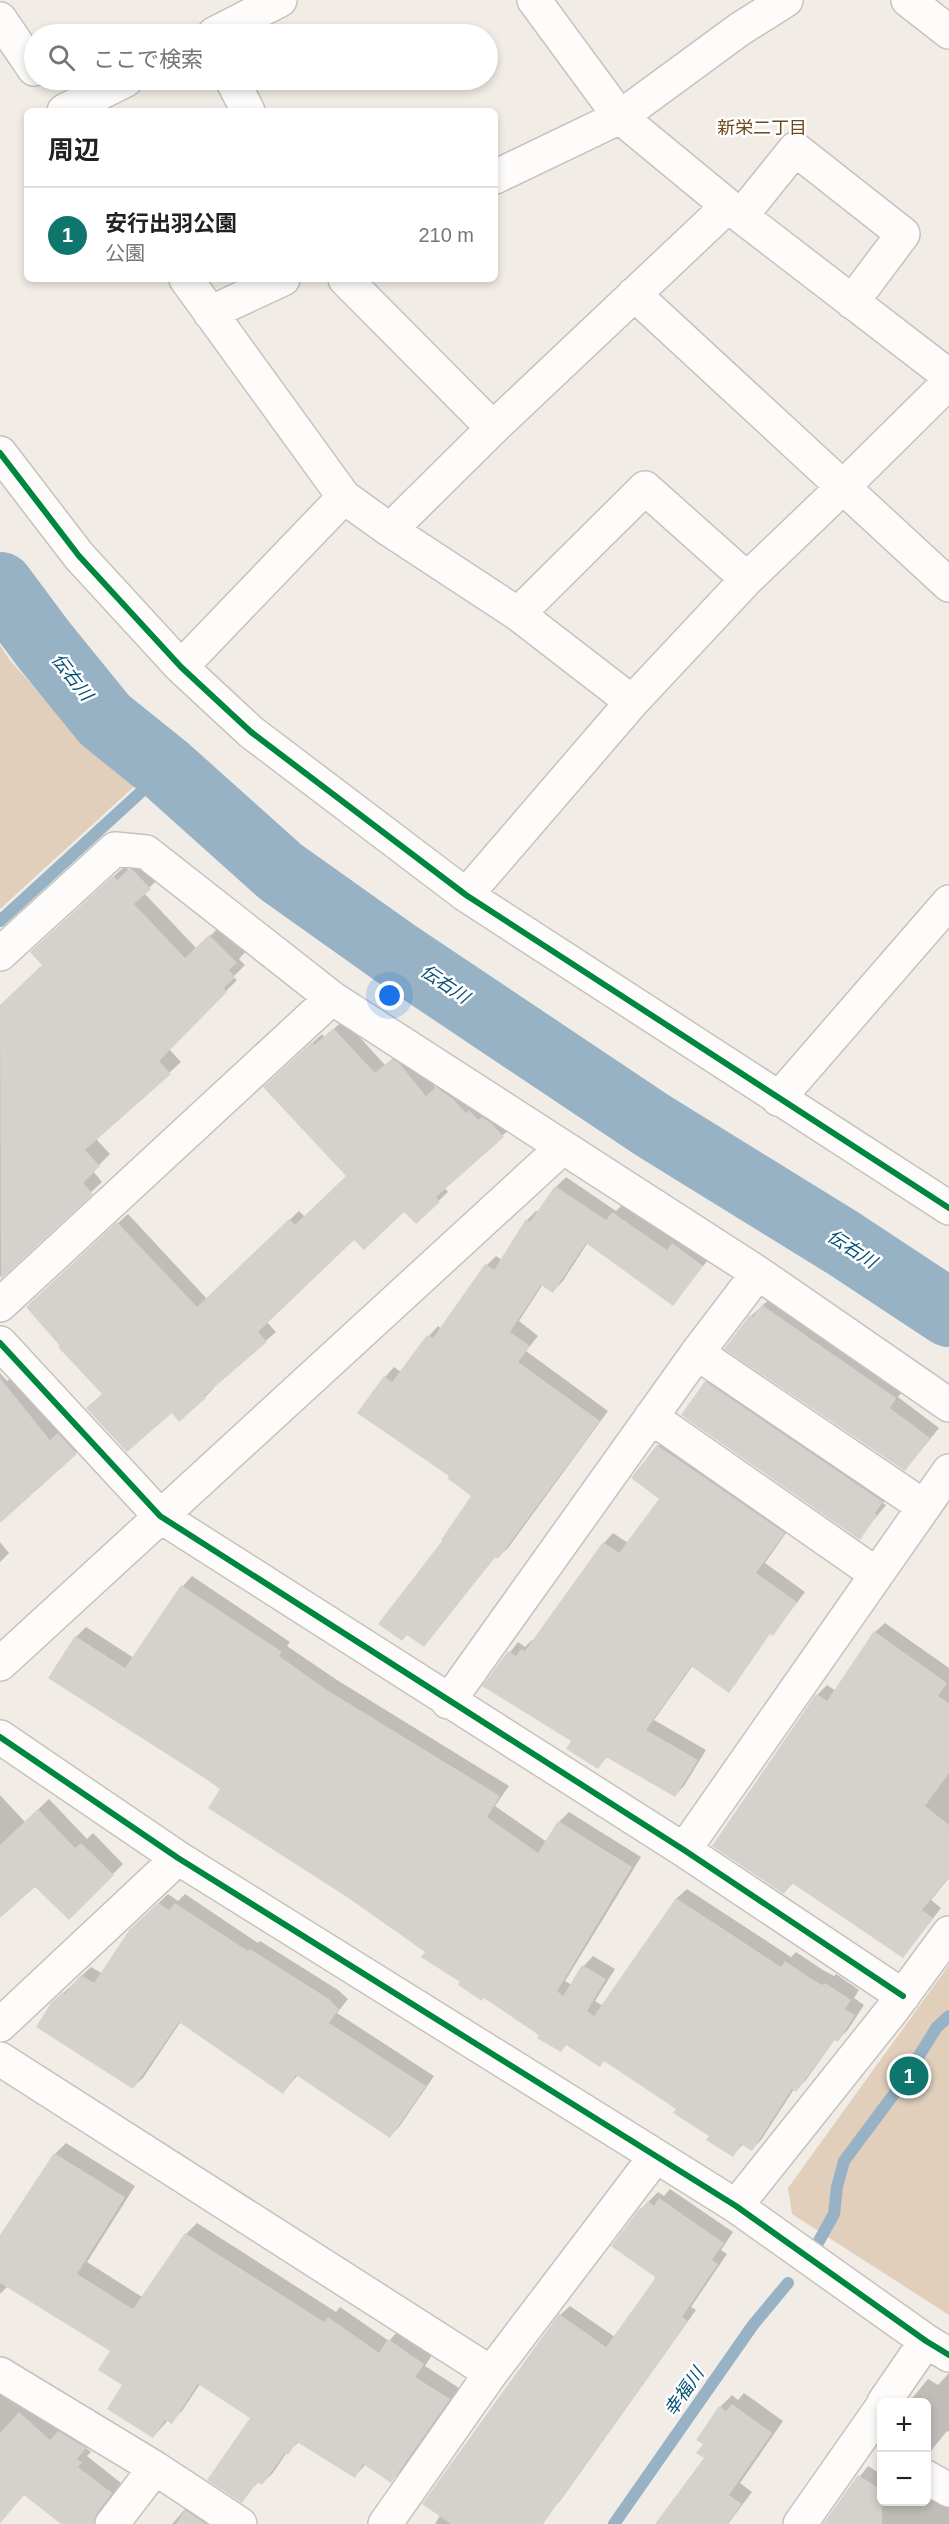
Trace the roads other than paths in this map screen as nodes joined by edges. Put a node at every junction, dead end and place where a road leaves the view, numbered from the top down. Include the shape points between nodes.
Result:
1 (280, 0) edge
2 (534, 0) edge
3 (786, 0) edge
4 (908, 0) edge
5 (0, 19) edge
6 (233, 24) edge
7 (949, 32) edge
8 (24, 54) edge
9 (49, 90) edge
10 (106, 90) edge
11 (237, 90) edge
12 (62, 108) edge
13 (70, 108) edge
14 (246, 108) edge
15 (620, 117) junction
16 (498, 176) edge
17 (734, 211) junction
18 (188, 282) edge
19 (277, 282) edge
20 (348, 282) edge
21 (634, 294) junction
22 (852, 302) junction
23 (210, 313) junction
24 (949, 376) edge
25 (949, 382) edge
26 (493, 428) junction
27 (0, 453) edge
28 (842, 488) junction
29 (344, 497) junction
30 (390, 530) junction
31 (747, 579) junction
32 (949, 585) edge
33 (518, 614) junction
34 (181, 667) junction
35 (632, 702) junction
36 (466, 895) junction
37 (949, 902) edge
38 (0, 954) edge
39 (332, 998) junction
40 (778, 1099) junction
41 (563, 1147) junction
42 (949, 1208) edge
43 (758, 1273) junction
44 (0, 1305) edge
45 (0, 1342) edge
46 (697, 1353) junction
47 (949, 1405) edge
48 (651, 1416) junction
49 (949, 1471) edge
50 (923, 1506) junction
51 (160, 1516) junction
52 (876, 1574) junction
53 (0, 1664) edge
54 (448, 1702) junction
55 (0, 1737) edge
56 (684, 1850) junction
57 (178, 1858) junction
58 (949, 1933) edge
59 (903, 1996) junction
60 (0, 2025) edge
61 (0, 2059) edge
62 (655, 2157) junction
63 (736, 2206) junction
64 (937, 2348) edge
65 (491, 2373) junction
66 (0, 2374) edge
67 (889, 2398) edge
68 (877, 2423) edge
69 (871, 2443) edge
70 (155, 2468) junction
71 (931, 2479) edge
72 (949, 2490) edge
73 (112, 2524) edge
74 (240, 2524) edge
75 (385, 2524) edge
76 (800, 2524) edge

1 - 6 street
2 - 15 street
3 - 15 street
4 - 7 street
5 - 8 street
9 - 12 street
10 - 13 street
11 - 14 street
15 - 16 street
15 - 17 street
17 - 21 street
17 - 22 street
17 - 22 street via 795,149 903,234
18 - 23 street
19 - 23 street
20 - 26 street
21 - 26 street
21 - 28 street
22 - 24 street
23 - 29 street
25 - 28 street
26 - 30 street
27 - 34 street via 79,556
28 - 31 street
28 - 32 street
29 - 30 street
29 - 34 street
30 - 33 street
31 - 33 street via 645,488
31 - 35 street
33 - 35 street
34 - 36 street via 251,732
35 - 36 street
36 - 40 street
37 - 40 street
38 - 39 street via 115,849 146,852
39 - 41 street
39 - 44 street
40 - 42 street
41 - 43 street
41 - 51 street
43 - 46 street
43 - 47 street
45 - 51 street
46 - 48 street
46 - 50 street
48 - 52 street
48 - 54 street
49 - 50 street
50 - 52 street
51 - 53 street
51 - 54 street
52 - 56 street
54 - 56 street
55 - 57 street
56 - 59 street
57 - 60 street
57 - 62 street
58 - 59 street
59 - 63 street
61 - 65 street
62 - 63 street
62 - 65 street
63 - 64 street
64 - 67 street
65 - 75 street
66 - 70 street
68 - 69 street
69 - 76 street
70 - 73 street
70 - 74 street
71 - 72 street

